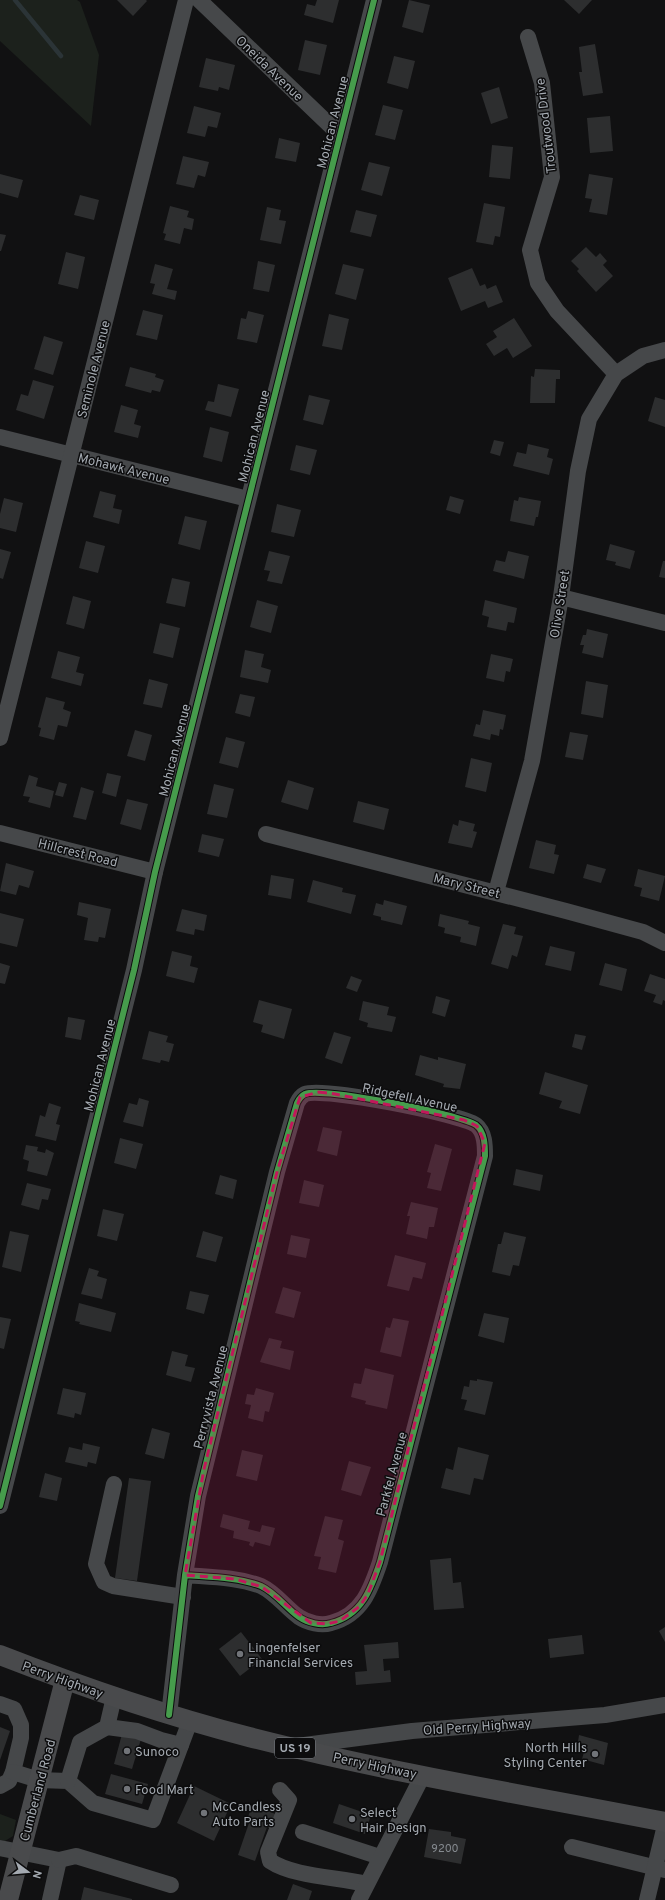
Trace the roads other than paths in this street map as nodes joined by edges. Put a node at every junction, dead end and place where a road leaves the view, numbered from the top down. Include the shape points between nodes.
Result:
1 (186, 0) edge
2 (199, 0) edge
3 (374, 0) edge
4 (528, 37) dead end
5 (340, 135) junction
6 (665, 350) edge
7 (616, 374) junction
8 (0, 437) edge
9 (72, 454) junction
10 (248, 499) junction
11 (561, 597) junction
12 (665, 623) edge
13 (0, 738) edge
14 (0, 833) edge
15 (266, 834) dead end
16 (155, 872) junction
17 (496, 892) junction
18 (665, 943) edge
19 (306, 1094) joint
20 (485, 1156) joint
21 (114, 1484) dead end
22 (0, 1506) edge
23 (185, 1575) junction
24 (183, 1597) junction
25 (0, 1655) edge
26 (65, 1680) junction
27 (114, 1697) junction
28 (0, 1704) edge
29 (665, 1705) edge
30 (169, 1715) junction
31 (190, 1721) junction
32 (106, 1727) junction
33 (181, 1745) junction
34 (289, 1747) junction
35 (13, 1772) junction
36 (423, 1775) junction
37 (39, 1780) junction
38 (68, 1781) junction
39 (0, 1786) edge
40 (280, 1790) dead end
41 (665, 1824) edge
42 (303, 1832) dead end
43 (0, 1848) edge
44 (572, 1848) dead end
45 (20, 1853) junction
46 (380, 1857) junction
47 (59, 1860) junction
48 (660, 1868) edge
49 (366, 1884) junction
50 (171, 1885) dead end
51 (8, 1900) edge
52 (50, 1900) edge
53 (359, 1900) edge
54 (647, 1900) edge

1 - 9 street, Seminole Avenue
2 - 5 street, Oneida Avenue
3 - 5 street, Mohican Avenue
4 - 7 street, Troutwood Drive via 542,82 552,177 530,250 538,283 557,311
5 - 10 street, Mohican Avenue
6 - 7 street, Olive Street via 642,356
7 - 11 street, Olive Street via 588,419 578,471
8 - 9 street, Mohawk Avenue
9 - 10 street, Mohawk Avenue
9 - 13 street, Seminole Avenue
10 - 16 street, Mohican Avenue
11 - 12 street
11 - 17 street, Olive Street via 532,761
14 - 16 street, Hillcrest Road
15 - 17 street, Mary Street
16 - 22 street, Mohican Avenue via 134,970
17 - 18 street, Mary Street via 643,932
19 - 20 street, Ridgefell Avenue via 327,1093 372,1099 464,1120 477,1126 486,1143
19 - 23 street, Perryvista Avenue via 300,1097 297,1103 277,1172 204,1469
20 - 23 street, Parkfel Avenue via 380,1562 368,1594 360,1606 340,1621 327,1624 311,1623 262,1587 229,1578
21 - 24 street via 96,1564 104,1582 113,1586
23 - 24 street, Perryvista Avenue
24 - 30 street, Perryvista Avenue
25 - 26 main road, Perry Highway / US 19
26 - 27 main road, Perry Highway / US 19
26 - 37 main road, Cumberland Road
27 - 30 main road, Perry Highway / US 19
27 - 32 street
28 - 35 street via 14,1709 21,1725 21,1738
29 - 34 street, Old Perry Highway via 605,1715 412,1731
30 - 31 main road, Perry Highway / US 19
31 - 33 street
31 - 34 main road, Perry Highway / US 19
32 - 33 street via 137,1731
32 - 38 street via 80,1742
33 - 38 street via 153,1820 93,1803
34 - 36 main road, Perry Highway / US 19
35 - 37 street
35 - 39 street via 9,1781
36 - 41 main road, Perry Highway / US 19
36 - 46 street
37 - 38 street
37 - 45 main road, Cumberland Road
40 - 49 street via 289,1800 268,1852 270,1861 297,1872
41 - 48 street
42 - 46 street
43 - 45 street
44 - 48 street
45 - 47 street
45 - 51 main road, Cumberland Road
46 - 49 street
47 - 50 street via 76,1856
47 - 52 street
48 - 54 street
49 - 53 street

